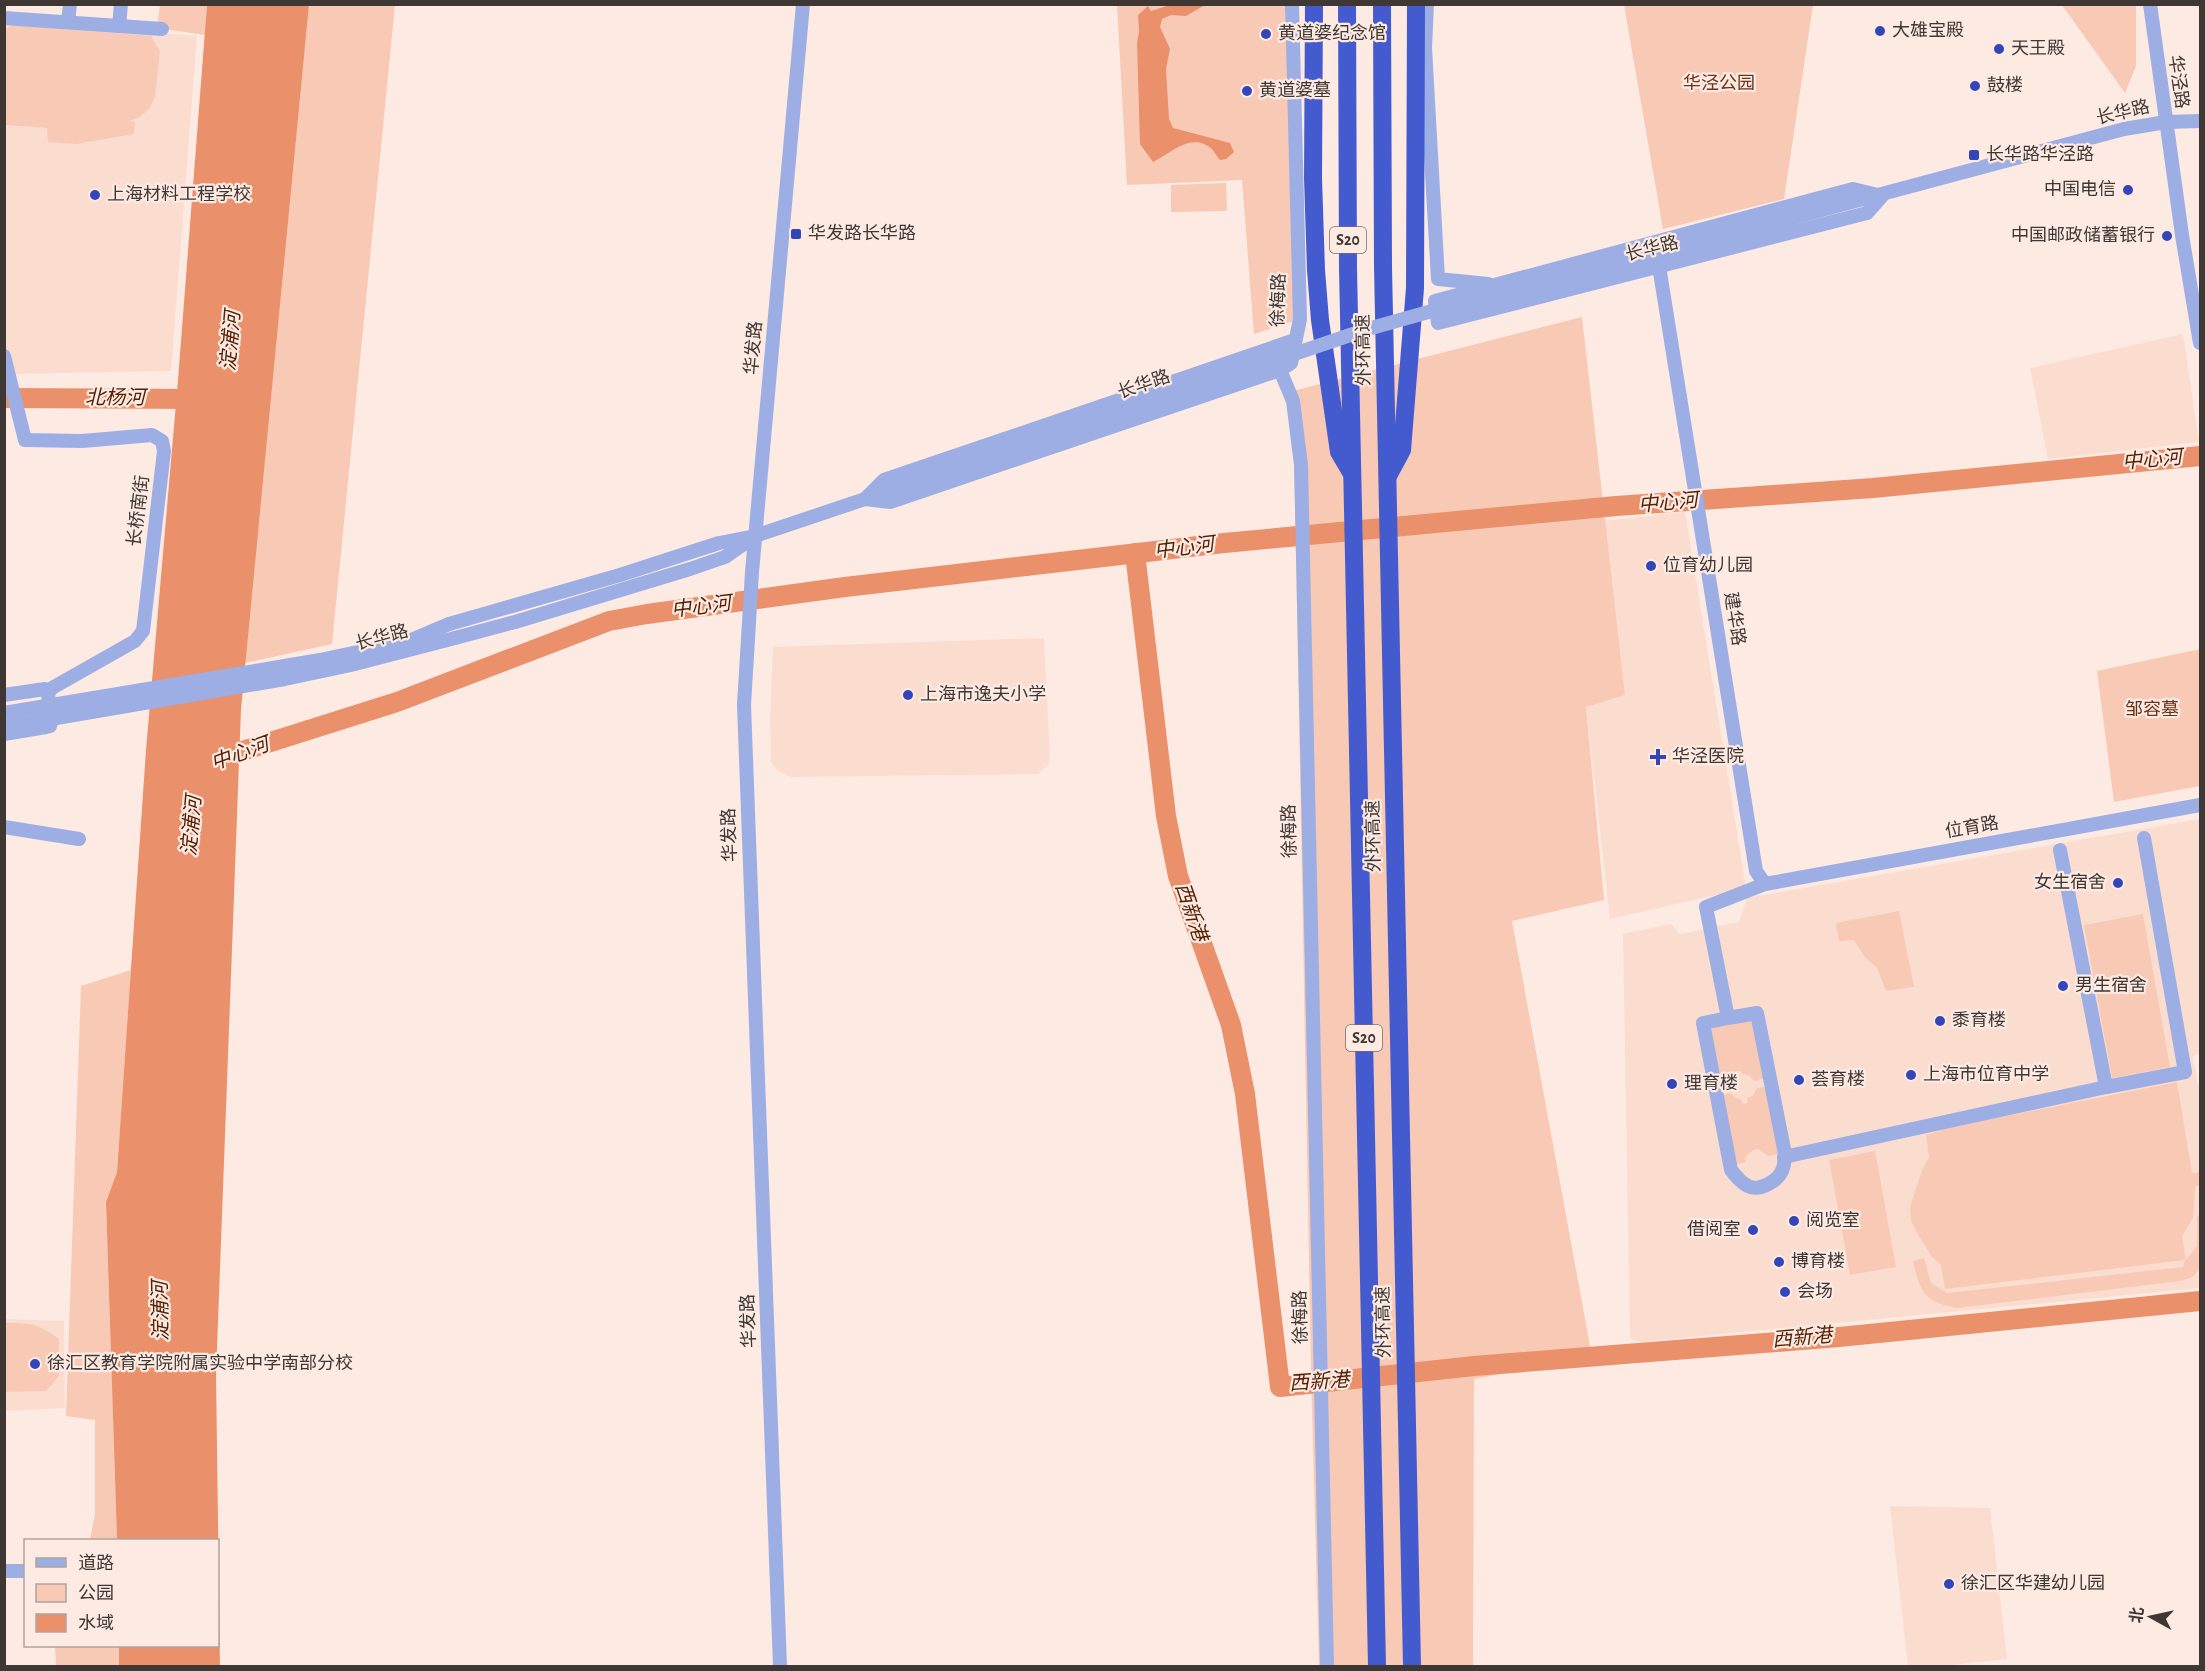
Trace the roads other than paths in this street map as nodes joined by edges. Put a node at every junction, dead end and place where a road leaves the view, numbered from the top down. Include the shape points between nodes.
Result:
1 (70, 4) edge
2 (121, 4) edge
3 (803, 4) edge
4 (1292, 4) edge
5 (1314, 4) edge
6 (1347, 4) edge
7 (1382, 4) edge
8 (1416, 4) edge
9 (1427, 4) edge
10 (2150, 4) edge
11 (14, 14) edge
12 (68, 22) junction
13 (119, 26) junction
14 (162, 29) dead end
15 (2200, 121) edge
16 (2166, 122) junction
17 (1882, 196) junction
18 (1659, 266) junction
19 (1496, 284) junction
20 (1295, 340) junction
21 (2200, 343) edge
22 (4, 356) edge
23 (1280, 370) junction
24 (1352, 475) junction
25 (1388, 476) junction
26 (865, 499) junction
27 (755, 536) junction
28 (449, 624) junction
29 (48, 693) junction
30 (4, 695) edge
31 (4, 704) edge
32 (4, 712) edge
33 (4, 727) edge
34 (4, 734) edge
35 (2200, 805) edge
36 (4, 827) edge
37 (2144, 838) dead end
38 (78, 839) dead end
39 (2060, 850) dead end
40 (1765, 884) junction
41 (1728, 1018) junction
42 (2106, 1087) junction
43 (1784, 1157) junction
44 (4, 1571) edge
45 (24, 1571) edge
46 (780, 1666) edge
47 (1327, 1666) edge
48 (1377, 1666) edge
49 (1412, 1666) edge

1 - 12 street
2 - 13 street
3 - 27 street, 华发路
4 - 20 street, 徐梅路 via 1300,319
5 - 24 highway via 1317,296 1339,452
6 - 24 highway, 外环高速 / S20
7 - 25 highway, 外环高速 / S20
8 - 25 highway via 1415,288 1402,450
9 - 19 street via 1425,48 1438,279
10 - 16 street, 华泾路
11 - 12 street
12 - 13 street
13 - 14 street
15 - 16 street, 长华路
16 - 17 street, 长华路 via 2124,129
16 - 21 street, 华泾路
17 - 18 street, 长华路 via 1867,213
17 - 19 street, 长华路 via 1852,189
17 - 26 street, 长华路, bridge via 1368,329
18 - 19 street, 长华路 via 1437,323 1436,301
18 - 40 street, 建华路 via 1756,871
20 - 23 street, 徐梅路 via 1291,363
20 - 26 street, 长华路 via 884,480
22 - 29 street, 长桥南街 via 25,440 82,441 152,435 162,441 164,451 143,631 135,641
23 - 26 street, 长华路 via 890,502
23 - 47 street, 徐梅路 via 1293,401 1301,465
24 - 48 highway, 外环高速 / S20
25 - 49 highway, 外环高速 / S20
26 - 27 street, 长华路
27 - 28 street, 长华路 via 718,543
27 - 33 street, 长华路, bridge via 725,556 690,569 351,665
27 - 46 street, 华发路 via 747,629 745,745
28 - 31 street, 长华路, bridge via 280,660
28 - 32 street, 长华路, bridge via 409,641 320,660
29 - 30 street via 41,689
29 - 34 street via 50,726
35 - 40 street, 位育路
36 - 38 street
37 - 42 street via 2185,1072
39 - 42 street
40 - 41 street, 位育路 via 1706,907
41 - 43 street via 1757,1012
41 - 43 street via 1703,1023 1731,1170 1749,1187 1758,1188 1783,1170
42 - 43 street
44 - 45 street

